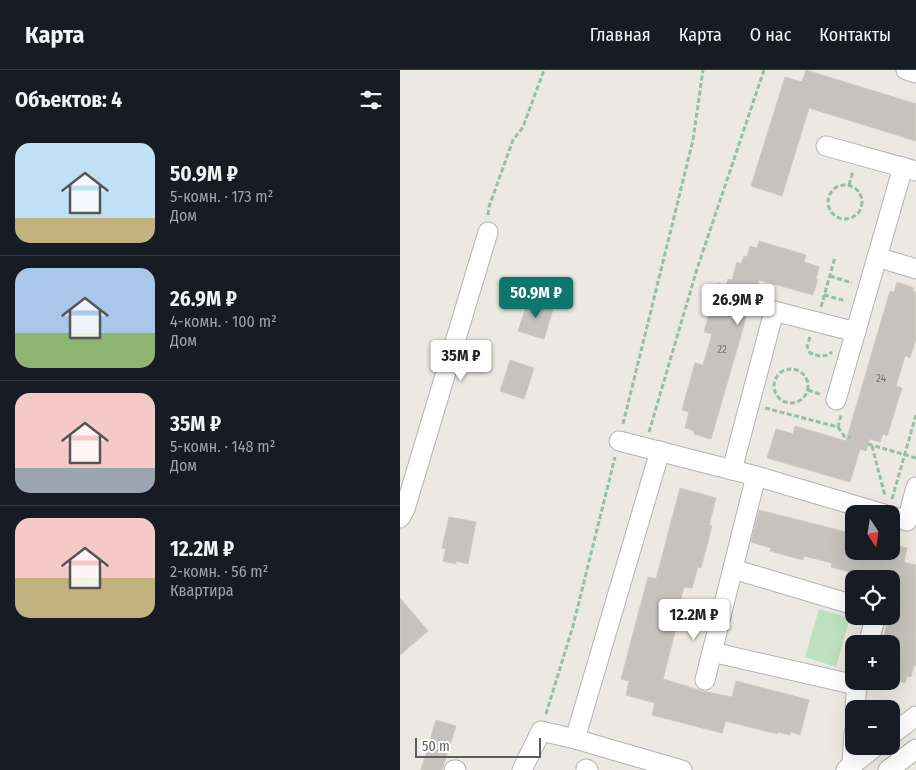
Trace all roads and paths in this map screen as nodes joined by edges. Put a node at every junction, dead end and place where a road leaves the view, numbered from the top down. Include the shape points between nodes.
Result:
1 (544, 70) edge
2 (703, 70) edge
3 (764, 70) edge
4 (906, 70) edge
5 (916, 73) edge
6 (826, 146) dead end
7 (910, 169) edge
8 (828, 198) joint
9 (488, 232) joint
10 (878, 257) junction
11 (915, 267) edge
12 (830, 276) dead end
13 (852, 282) dead end
14 (824, 294) dead end
15 (847, 301) dead end
16 (856, 332) junction
17 (775, 382) joint
18 (750, 404) junction
19 (839, 405) joint
20 (916, 415) edge
21 (838, 427) junction
22 (851, 438) dead end
23 (619, 441) junction
24 (652, 449) junction
25 (905, 455) junction
26 (916, 458) edge
27 (732, 470) junction
28 (756, 476) junction
29 (916, 487) edge
30 (876, 505) edge
31 (887, 505) edge
32 (889, 505) edge
33 (900, 516) edge
34 (400, 518) edge
35 (733, 569) junction
36 (845, 602) edge
37 (712, 652) junction
38 (705, 680) dead end
39 (845, 680) edge
40 (916, 716) edge
41 (900, 728) edge
42 (541, 732) junction
43 (575, 739) junction
44 (916, 750) edge
45 (864, 755) edge
46 (849, 767) edge
47 (522, 770) edge
48 (682, 770) edge
49 (888, 770) edge

1 - 9 path via 524,127 513,140 488,207
2 - 23 path via 693,140
3 - 24 path via 697,269
4 - 5 street
6 - 7 street
7 - 10 street
8 - 8 path via 830,211 840,219 854,217 862,207 860,193 849,185 836,187
9 - 34 street via 406,509
10 - 11 street
10 - 16 street
12 - 13 path
14 - 15 path
16 - 18 street via 774,311
16 - 19 street
17 - 17 path via 777,395 787,403 800,401 808,390 806,378 796,370 783,372
18 - 21 path
18 - 27 street
19 - 21 path
20 - 25 path
21 - 22 path via 844,436
23 - 24 street
23 - 42 path via 573,626
24 - 27 street
24 - 43 street
25 - 26 path
25 - 31 path via 870,445
25 - 32 path
27 - 28 street
28 - 30 street
28 - 35 street
29 - 33 street via 907,521
35 - 36 street
35 - 37 street
37 - 38 street
37 - 39 street
40 - 41 street
42 - 43 street
42 - 47 street
43 - 48 street
44 - 49 street
45 - 46 street

